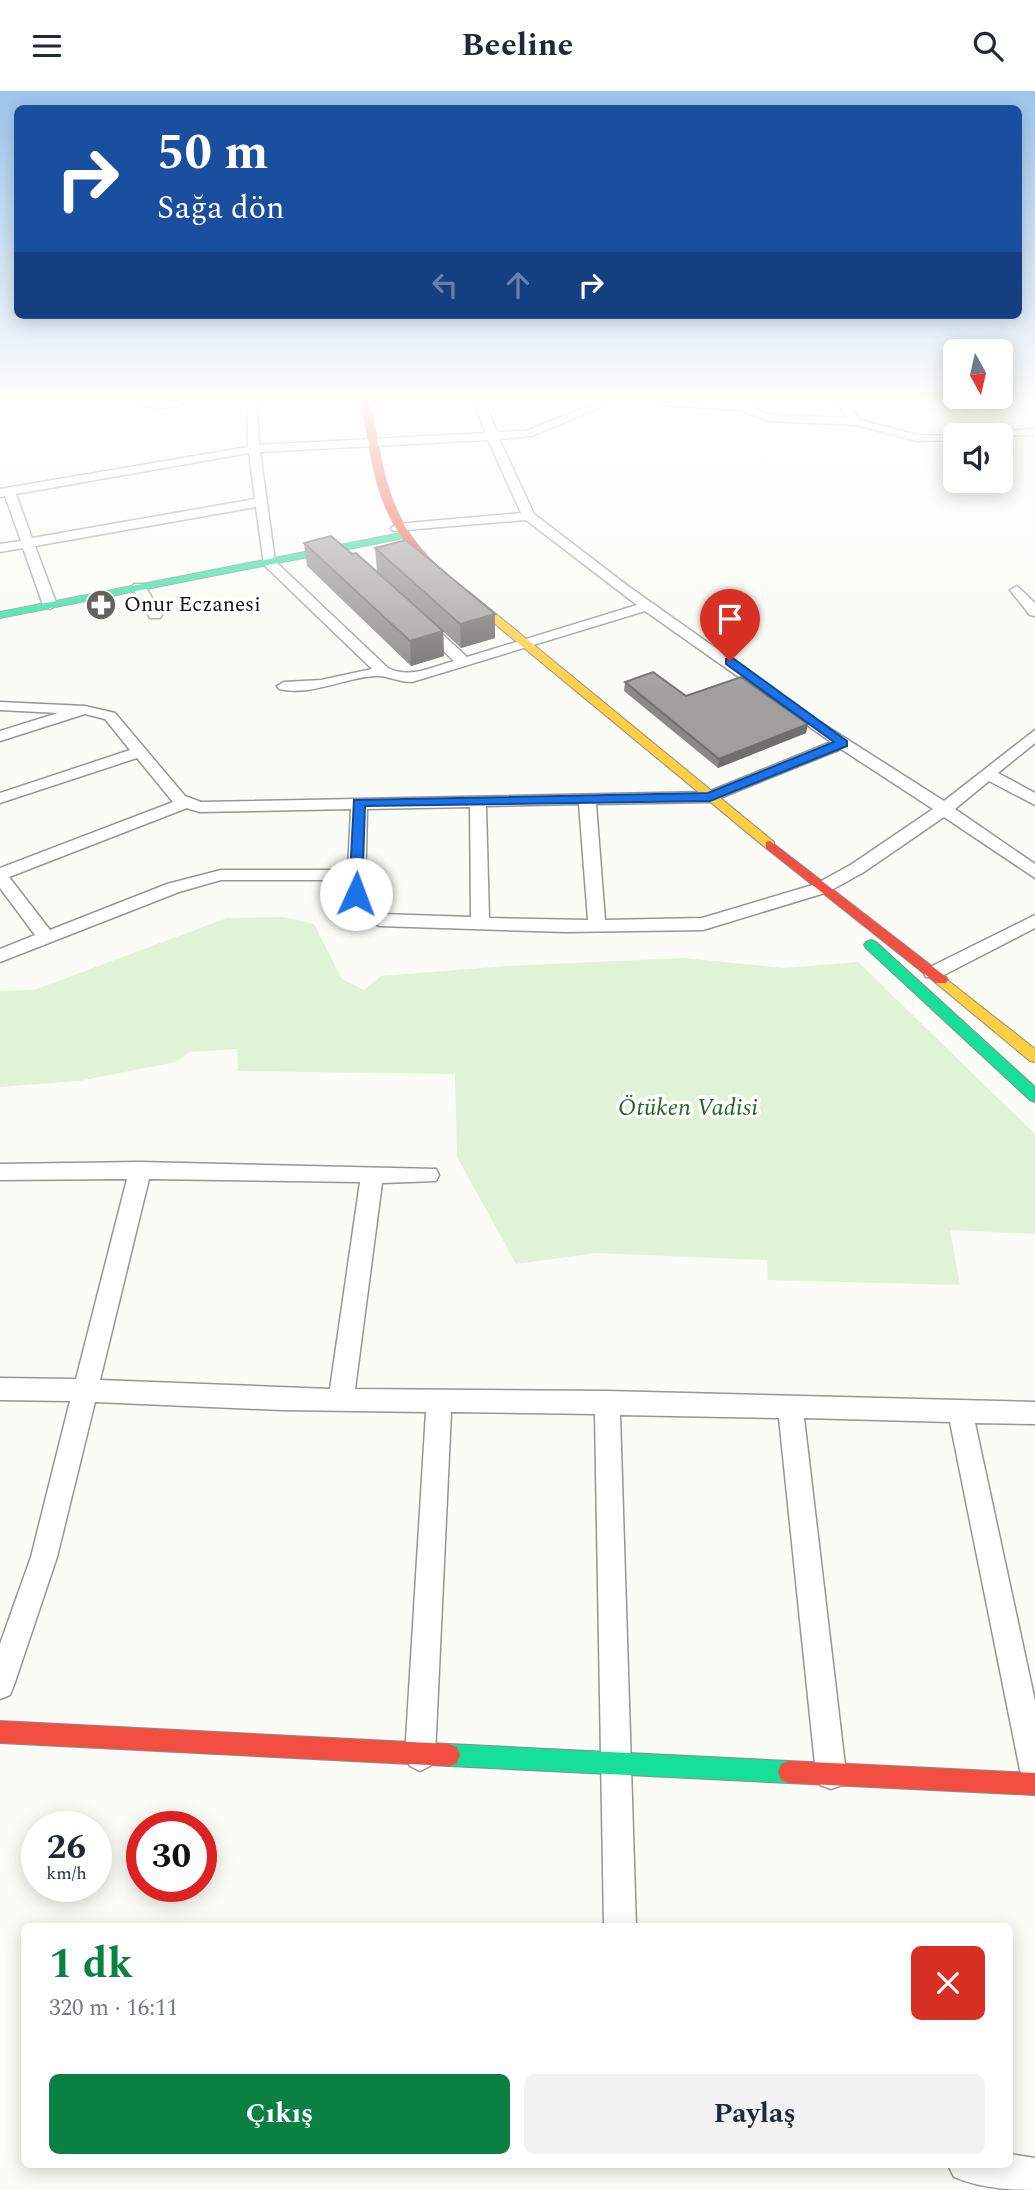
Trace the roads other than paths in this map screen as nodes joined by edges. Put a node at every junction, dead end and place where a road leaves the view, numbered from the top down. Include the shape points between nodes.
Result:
1 (9, 500) edge
2 (389, 500) edge
3 (522, 500) edge
4 (261, 502) joint
5 (529, 516) junction
6 (399, 532) junction
7 (28, 543) junction
8 (0, 548) edge
9 (270, 562) junction
10 (139, 587) junction
11 (1017, 590) dead end
12 (50, 605) junction
13 (648, 606) junction
14 (407, 609) edge
15 (1035, 612) edge
16 (0, 615) edge
17 (155, 615) dead end
18 (528, 643) junction
19 (464, 662) junction
20 (383, 671) junction
21 (284, 686) dead end
22 (0, 706) edge
23 (85, 711) junction
24 (1035, 735) edge
25 (0, 736) edge
26 (842, 743) junction
27 (139, 752) junction
28 (987, 773) junction
29 (710, 797) junction
30 (0, 798) edge
31 (587, 798) junction
32 (478, 800) junction
33 (1035, 800) edge
34 (187, 802) junction
35 (359, 803) junction
36 (943, 810) junction
37 (2, 871) edge
38 (1035, 873) edge
39 (356, 875) junction
40 (822, 888) junction
41 (1035, 921) edge
42 (480, 923) junction
43 (597, 926) junction
44 (47, 938) junction
45 (0, 956) edge
46 (933, 973) junction
47 (1035, 1057) edge
48 (1035, 1096) edge
49 (140, 1170) junction
50 (0, 1173) edge
51 (372, 1174) junction
52 (428, 1175) dead end
53 (0, 1388) edge
54 (88, 1388) junction
55 (341, 1400) junction
56 (439, 1401) junction
57 (607, 1402) junction
58 (790, 1406) junction
59 (960, 1411) junction
60 (1035, 1413) edge
61 (0, 1685) edge
62 (0, 1732) edge
63 (420, 1756) junction
64 (614, 1762) junction
65 (1035, 1770) edge
66 (831, 1774) junction
67 (1035, 1784) edge
68 (620, 1923) edge
69 (986, 2168) edge
70 (1035, 2176) edge

1 - 7 street
2 - 6 street
3 - 5 street
4 - 7 street
4 - 9 street
5 - 6 street
5 - 13 street
6 - 9 street via 345,552
6 - 18 street via 437,572
7 - 8 street
7 - 12 street
9 - 10 street
9 - 20 street
10 - 12 street
10 - 17 street
11 - 15 street
12 - 16 street
13 - 18 street
13 - 26 street
14 - 19 street
18 - 19 street
18 - 29 street
19 - 20 street via 412,678 396,678
20 - 21 street via 321,684
22 - 23 street
23 - 25 street
23 - 27 street via 110,716
24 - 28 street
26 - 29 street
26 - 36 street
27 - 30 street
27 - 34 street via 179,799
28 - 33 street
28 - 36 street
29 - 31 street
29 - 40 street
31 - 32 street
31 - 43 street
32 - 35 street
32 - 42 street
34 - 35 street via 199,807
34 - 37 street
35 - 39 street
36 - 38 street
36 - 40 street
37 - 44 street
39 - 42 street via 360,913 380,920
39 - 44 street via 221,875 173,888
40 - 43 street via 703,924
40 - 46 street
40 - 48 street via 841,919
41 - 46 street
42 - 43 street
44 - 45 street
46 - 47 street
49 - 50 street
49 - 51 street
49 - 54 street
51 - 52 street
51 - 55 street
53 - 54 street
54 - 55 street
54 - 61 street via 44,1557
55 - 56 street
56 - 57 street
56 - 63 street
57 - 58 street
57 - 64 street
58 - 59 street
58 - 66 street
59 - 60 street
59 - 65 street
62 - 63 street
63 - 64 street
64 - 66 street
64 - 68 street
66 - 67 street
69 - 70 street

